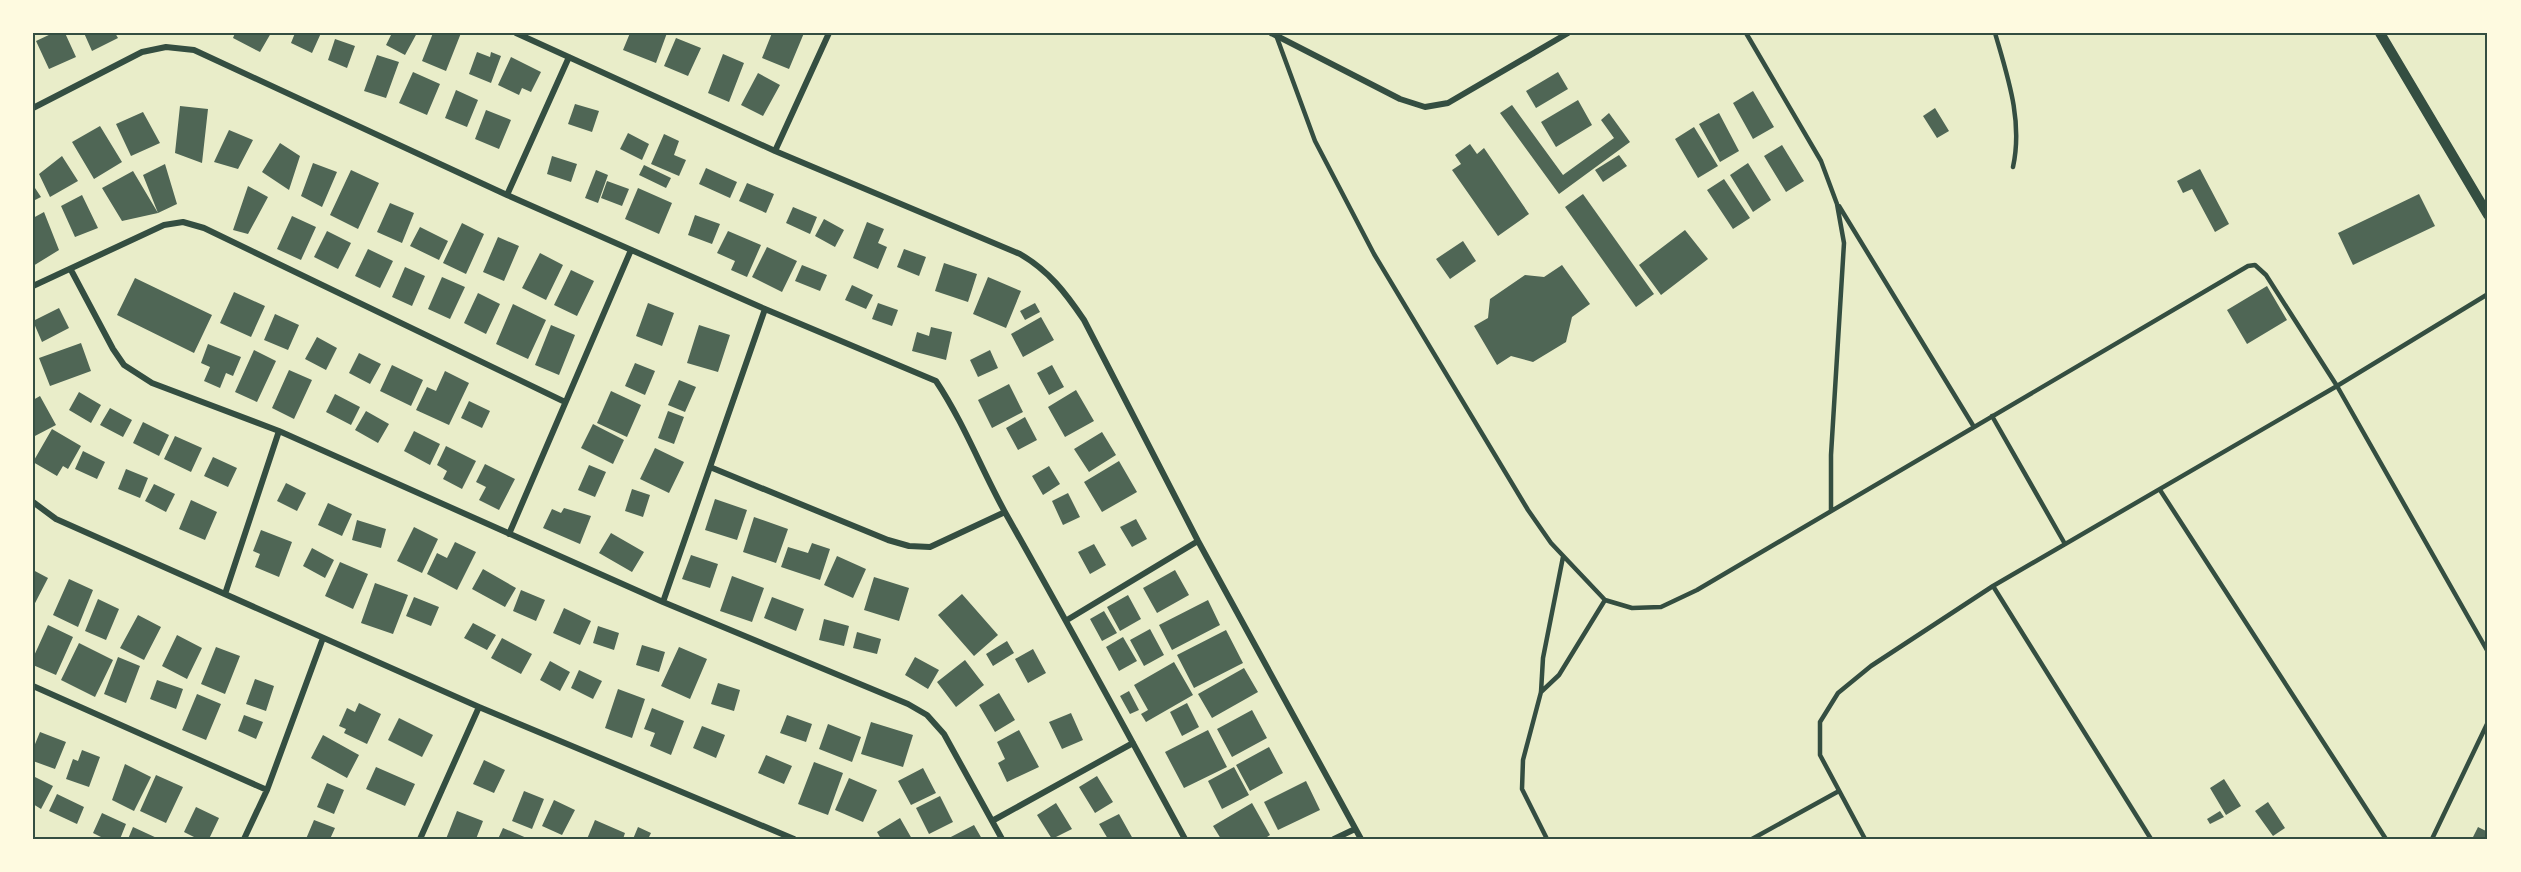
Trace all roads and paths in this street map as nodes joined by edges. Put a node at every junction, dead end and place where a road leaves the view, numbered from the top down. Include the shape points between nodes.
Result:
1 (516, 33) edge
2 (830, 33) edge
3 (1568, 33) edge
4 (1746, 33) edge
5 (1995, 33) edge
6 (2380, 33) edge
7 (1274, 34) edge
8 (569, 57) junction
9 (33, 108) edge
10 (775, 151) junction
11 (2013, 167) dead end
12 (507, 195) junction
13 (1838, 204) junction
14 (2488, 215) edge
15 (631, 250) junction
16 (71, 270) junction
17 (33, 286) edge
18 (2488, 294) edge
19 (765, 309) junction
20 (2337, 386) junction
21 (565, 402) junction
22 (1992, 416) junction
23 (1974, 427) junction
24 (279, 431) junction
25 (710, 467) junction
26 (2160, 490) junction
27 (33, 502) edge
28 (1831, 511) junction
29 (1005, 512) junction
30 (509, 534) junction
31 (1198, 542) junction
32 (2065, 544) junction
33 (1563, 557) junction
34 (1993, 586) junction
35 (225, 594) junction
36 (1605, 600) junction
37 (663, 602) junction
38 (1067, 620) junction
39 (323, 638) junction
40 (2488, 652) edge
41 (33, 686) edge
42 (1541, 692) junction
43 (478, 707) junction
44 (2488, 722) edge
45 (1133, 743) junction
46 (267, 790) junction
47 (1839, 791) junction
48 (992, 821) junction
49 (1355, 829) junction
50 (244, 839) edge
51 (420, 839) edge
52 (794, 839) edge
53 (1002, 839) edge
54 (1185, 839) edge
55 (1334, 839) edge
56 (1361, 839) edge
57 (1547, 839) edge
58 (1752, 839) edge
59 (1865, 839) edge
60 (2151, 839) edge
61 (2386, 839) edge
62 (2432, 839) edge

1 - 8 street
2 - 10 street
3 - 7 street via 1448,103 1425,106 1400,99
4 - 13 lane via 1821,161
5 - 11 lane via 2014,101 2019,142
6 - 14 street
7 - 33 lane via 1315,141 1374,254 1528,510
8 - 10 street
8 - 12 street
9 - 12 street via 141,52 166,47 194,50
10 - 31 street via 1041,266 1061,286 1084,320
12 - 15 street
13 - 23 lane
13 - 28 lane via 1844,243
15 - 19 street
15 - 21 street
16 - 17 street
16 - 21 street via 164,225 183,222 204,228
16 - 24 street via 124,365 152,383
18 - 20 lane
19 - 25 street
19 - 29 street via 936,381
20 - 22 lane via 2255,265
20 - 26 lane
20 - 40 lane
21 - 30 street
22 - 23 lane
22 - 32 lane
23 - 28 lane
24 - 30 street
24 - 35 street
25 - 29 street via 909,546 930,547
25 - 37 street
26 - 32 lane
26 - 61 lane
27 - 35 street via 56,519
28 - 36 lane via 1661,607 1632,608
29 - 38 street
30 - 37 street
31 - 38 street
31 - 49 street
32 - 34 lane
33 - 36 lane
33 - 42 lane via 1543,658
34 - 47 lane via 1871,666 1838,693 1820,722 1820,755
34 - 60 lane
35 - 39 street
36 - 42 lane via 1559,675
37 - 48 street via 927,715 944,734
38 - 45 street
39 - 43 street
39 - 46 street
41 - 46 street
42 - 57 lane via 1523,759 1522,789
43 - 51 street
43 - 52 street
44 - 62 lane
45 - 48 street
45 - 54 street
46 - 50 street
47 - 58 lane
47 - 59 lane
48 - 53 street
49 - 55 street
49 - 56 street

